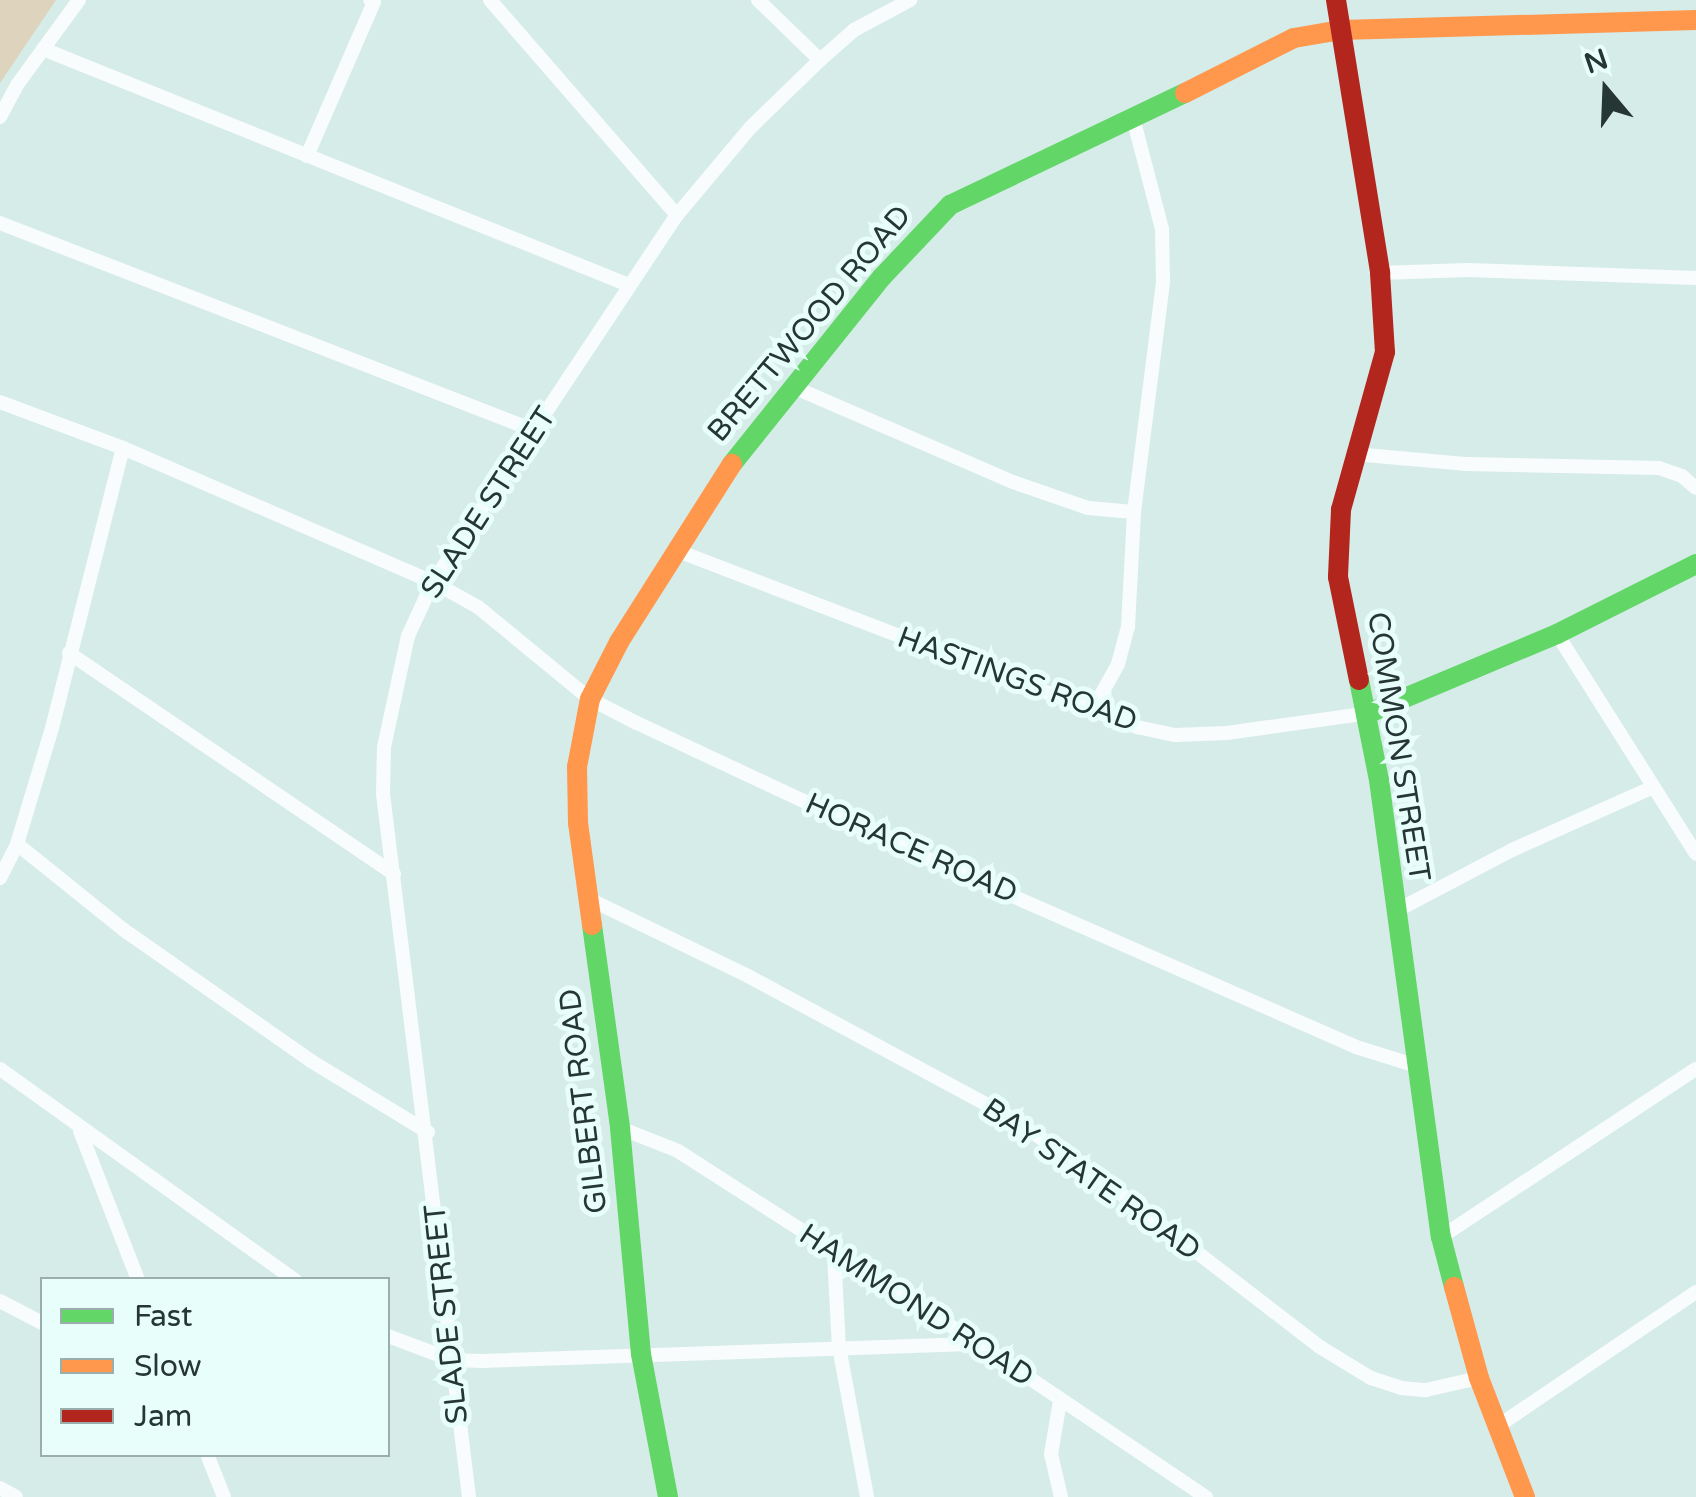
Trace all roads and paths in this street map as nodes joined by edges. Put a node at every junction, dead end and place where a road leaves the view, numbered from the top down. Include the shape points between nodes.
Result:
1 (79, 0) edge
2 (490, 0) edge
3 (758, 0) edge
4 (910, 0) edge
5 (1336, 0) edge
6 (372, 1) edge
7 (1696, 20) edge
8 (1342, 30) junction
9 (43, 49) junction
10 (820, 60) junction
11 (0, 118) edge
12 (1133, 118) junction
13 (306, 156) junction
14 (677, 215) junction
15 (0, 223) edge
16 (1380, 274) junction
17 (1696, 278) edge
18 (629, 284) junction
19 (790, 386) junction
20 (0, 402) edge
21 (536, 431) junction
22 (123, 448) junction
23 (1354, 454) junction
24 (1696, 488) edge
25 (1134, 512) junction
26 (678, 551) junction
27 (1696, 564) edge
28 (433, 582) junction
29 (1557, 634) junction
30 (70, 653) junction
31 (590, 698) junction
32 (1092, 711) junction
33 (1368, 713) junction
34 (1650, 788) junction
35 (17, 844) junction
36 (1696, 854) edge
37 (394, 874) junction
38 (0, 878) edge
39 (591, 900) junction
40 (1394, 912) junction
41 (1417, 1066) junction
42 (0, 1069) edge
43 (1696, 1069) edge
44 (78, 1126) junction
45 (620, 1128) junction
46 (428, 1132) junction
47 (1441, 1237) junction
48 (834, 1253) junction
49 (137, 1277) edge
50 (291, 1277) edge
51 (1696, 1292) edge
52 (0, 1301) edge
53 (40, 1322) edge
54 (390, 1337) edge
55 (979, 1344) junction
56 (839, 1346) junction
57 (640, 1354) junction
58 (452, 1360) junction
59 (1479, 1378) junction
60 (1060, 1401) junction
61 (1498, 1426) junction
62 (209, 1457) edge
63 (0, 1488) edge
64 (16, 1497) edge
65 (224, 1497) edge
66 (469, 1497) edge
67 (668, 1497) edge
68 (867, 1497) edge
69 (1061, 1497) edge
70 (1206, 1497) edge
71 (1525, 1497) edge

1 - 9 street
2 - 14 street
3 - 10 street
4 - 10 street, SLADE STREET via 854,30
5 - 8 street, COMMON STREET
6 - 13 street
7 - 8 street, BRETTWOOD ROAD
8 - 12 street, BRETTWOOD ROAD via 1262,50
8 - 16 street, COMMON STREET
9 - 11 street
9 - 13 street
10 - 14 street, SLADE STREET via 750,128
12 - 19 street, BRETTWOOD ROAD via 950,205
12 - 25 street via 1162,229 1163,281
13 - 18 street
14 - 18 street, SLADE STREET
15 - 21 street
16 - 17 street via 1468,270
16 - 23 street, COMMON STREET via 1385,352
18 - 21 street, SLADE STREET
19 - 25 street via 1012,482 1088,508
19 - 26 street, BRETTWOOD ROAD
20 - 22 street, HORACE ROAD
21 - 28 street, SLADE STREET
22 - 28 street, HORACE ROAD
22 - 30 street
23 - 24 street via 1659,468
23 - 33 street, COMMON STREET via 1337,544 1338,577
25 - 32 street via 1128,627 1118,664
26 - 31 street, BRETTWOOD ROAD
26 - 32 street, HASTINGS ROAD
27 - 29 street
28 - 31 street, HORACE ROAD via 478,607
28 - 37 street, SLADE STREET via 408,636 384,747
29 - 33 street
29 - 34 street
30 - 35 street
30 - 37 street
31 - 39 street, GILBERT ROAD via 577,766
31 - 41 street, HORACE ROAD via 919,854 1356,1047
32 - 33 street, HASTINGS ROAD via 1175,734
33 - 40 street, COMMON STREET
34 - 36 street
34 - 40 street
35 - 38 street
35 - 46 street via 124,930 311,1062
37 - 46 street, SLADE STREET
39 - 45 street, GILBERT ROAD
39 - 59 street, BAY STATE ROAD via 1006,1115 1371,1378 1426,1390
40 - 41 street, COMMON STREET
41 - 47 street, COMMON STREET
42 - 44 street
43 - 47 street
44 - 49 street
44 - 50 street
45 - 48 street, HAMMOND ROAD via 678,1151
45 - 57 street, GILBERT ROAD
46 - 58 street, SLADE STREET
47 - 59 street, COMMON STREET
48 - 55 street, HAMMOND ROAD
48 - 56 street
51 - 61 street
52 - 53 street
54 - 58 street
55 - 56 street
55 - 60 street, HAMMOND ROAD
56 - 57 street
56 - 68 street
57 - 58 street
57 - 67 street, GILBERT ROAD
58 - 66 street, SLADE STREET
59 - 61 street, COMMON STREET
60 - 69 street via 1051,1454
60 - 70 street, HAMMOND ROAD
61 - 71 street, COMMON STREET
62 - 65 street
63 - 64 street

